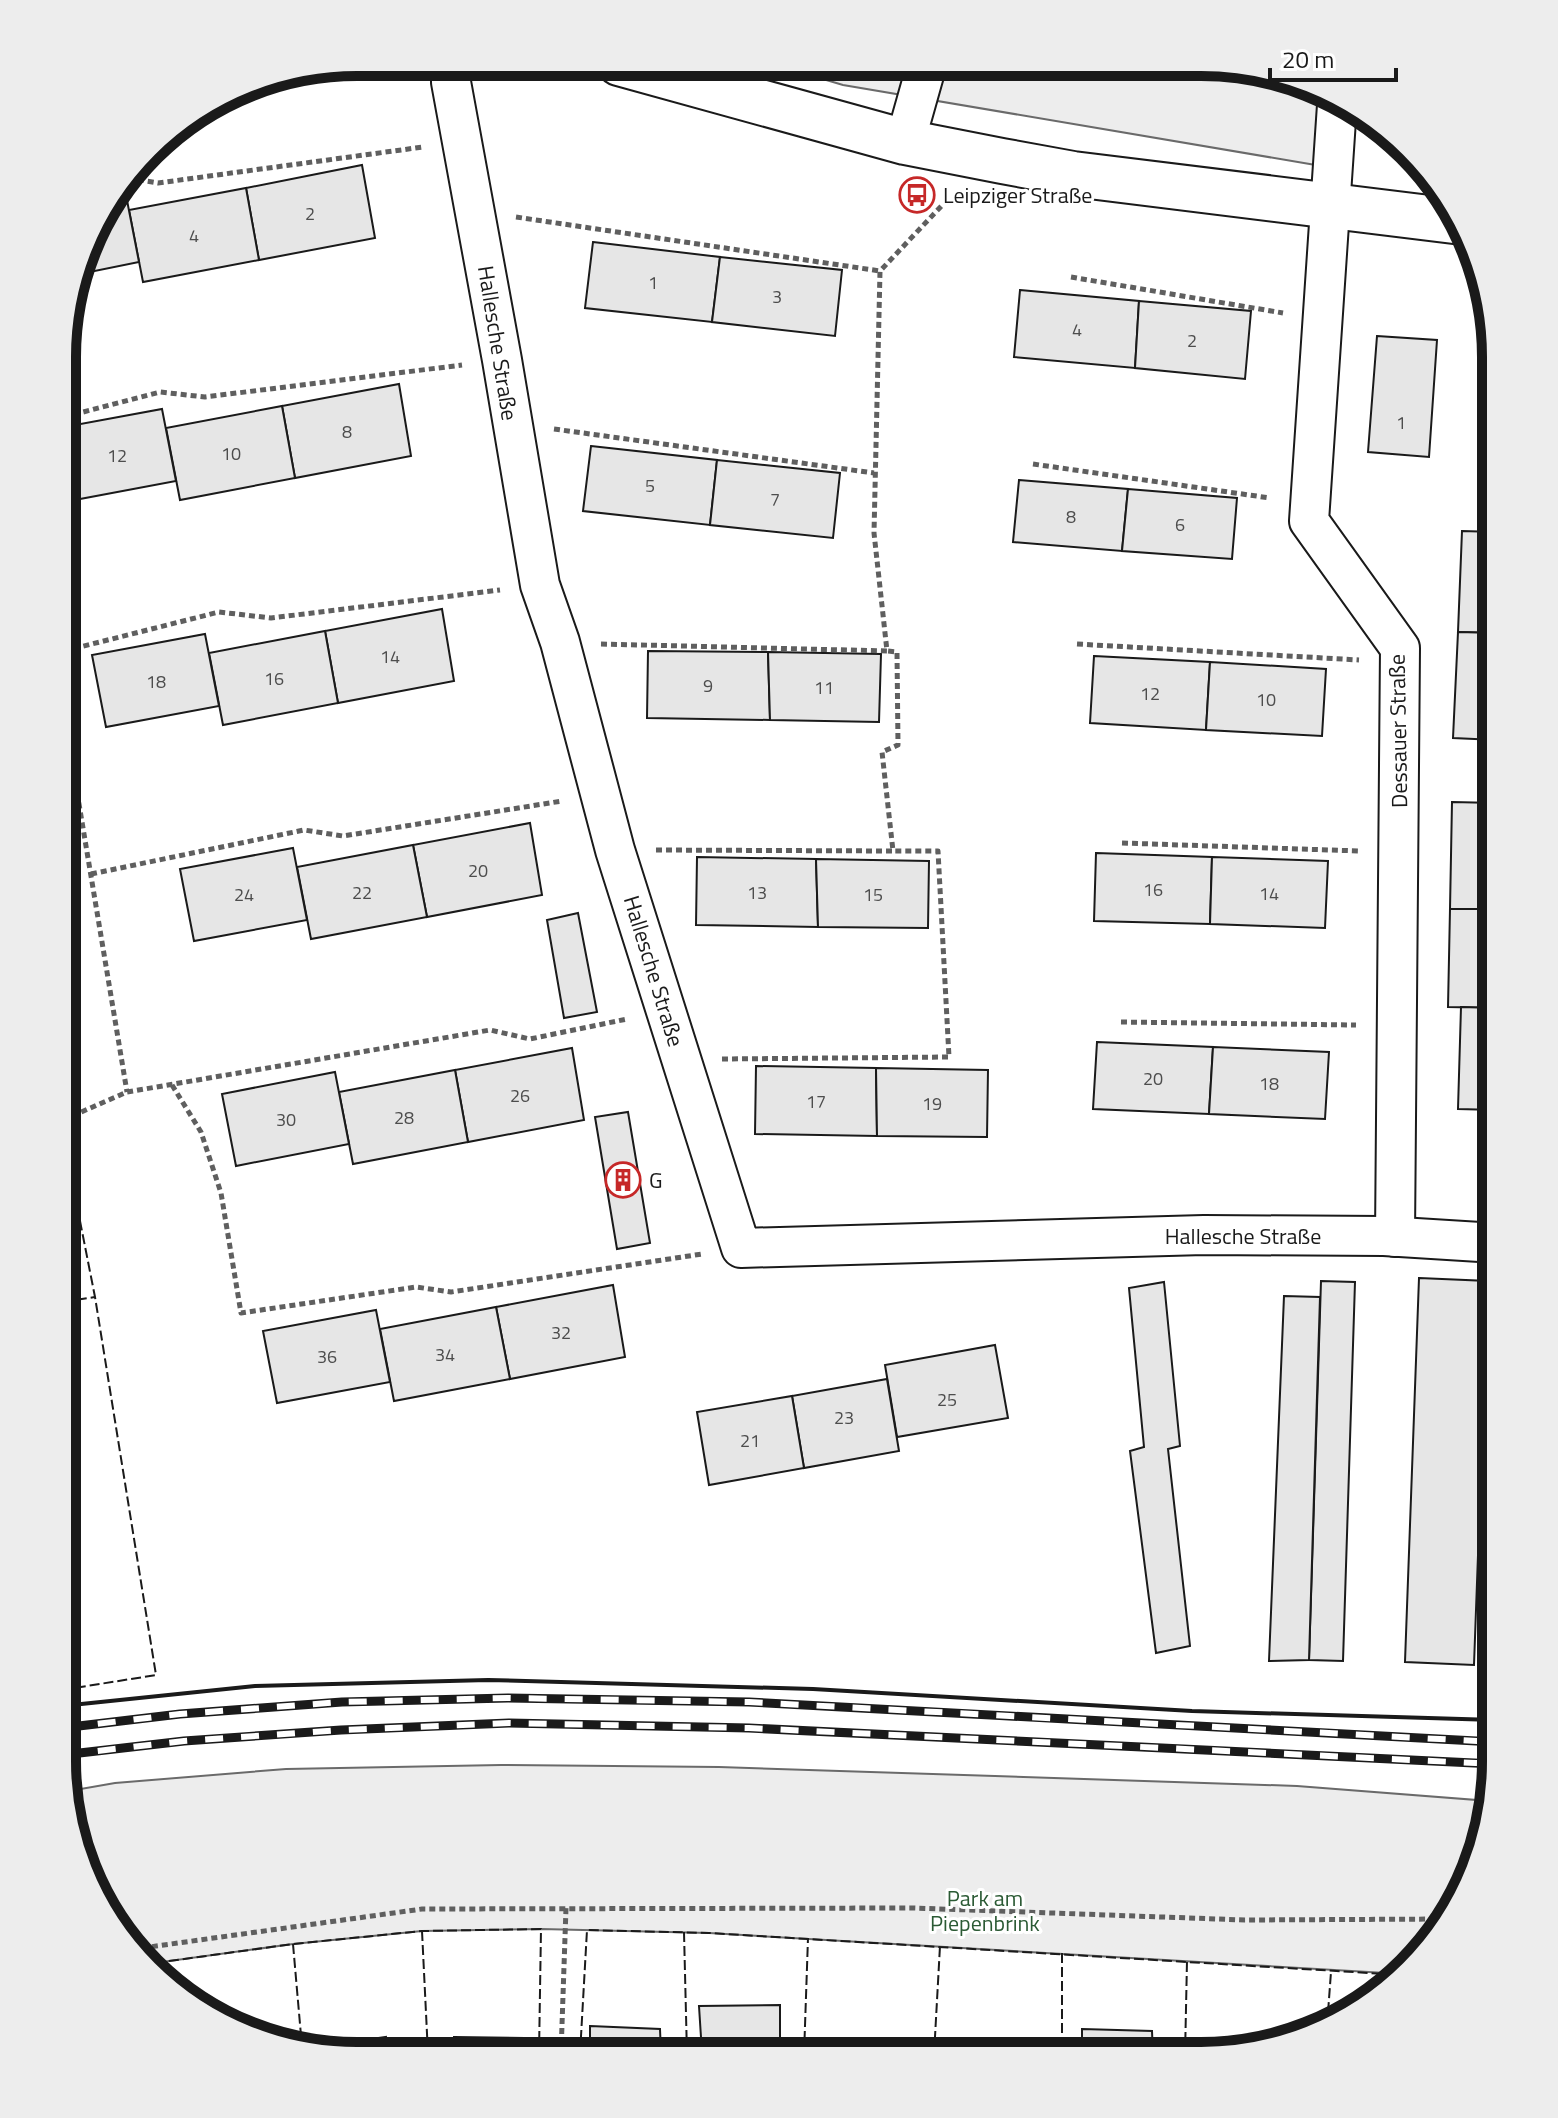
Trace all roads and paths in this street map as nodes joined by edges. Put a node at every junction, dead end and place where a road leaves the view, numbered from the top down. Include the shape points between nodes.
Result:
1 (924, 76) edge
2 (451, 77) edge
3 (668, 77) edge
4 (1337, 112) edge
5 (463, 141) junction
6 (905, 142) junction
7 (139, 180) edge
8 (949, 198) dead end
9 (1331, 206) junction
10 (476, 211) junction
11 (1446, 220) edge
12 (880, 271) junction
13 (1071, 277) dead end
14 (1323, 320) junction
15 (502, 360) junction
16 (76, 414) edge
17 (512, 424) junction
18 (1033, 464) dead end
19 (874, 473) junction
20 (1309, 504) junction
21 (540, 585) junction
22 (560, 642) junction
23 (1077, 644) dead end
24 (76, 648) edge
25 (887, 651) junction
26 (1400, 662) junction
27 (76, 785) edge
28 (601, 794) junction
29 (1122, 843) dead end
30 (615, 850) junction
31 (893, 851) junction
32 (1399, 853) junction
33 (91, 874) junction
34 (667, 1011) junction
35 (1121, 1022) dead end
36 (1397, 1026) junction
37 (681, 1060) junction
38 (172, 1085) junction
39 (127, 1092) junction
40 (76, 1114) edge
41 (1390, 1236) junction
42 (1481, 1242) edge
43 (741, 1248) junction
44 (566, 1908) junction
45 (1433, 1919) edge
46 (147, 1947) edge
47 (561, 2042) edge

1 - 6 street
2 - 5 street, Hallesche Straße
3 - 6 main road
4 - 9 street, Dessauer Straße
5 - 7 path via 158,183
5 - 10 street, Hallesche Straße
6 - 9 main road via 1073,174
8 - 12 path
9 - 11 main road
9 - 14 street, Dessauer Straße
10 - 12 path
10 - 15 street, Hallesche Straße
12 - 19 path
13 - 14 path
14 - 20 street, Dessauer Straße
15 - 16 path via 205,397 160,392
15 - 17 street, Hallesche Straße
17 - 19 path
17 - 21 street, Hallesche Straße
18 - 20 path
19 - 25 path via 874,533
20 - 26 street, Dessauer Straße via 1309,521 1400,648
21 - 22 street, Hallesche Straße
21 - 24 path via 271,618 219,612
22 - 25 path
22 - 28 street, Hallesche Straße
23 - 26 path
25 - 31 path via 897,652 898,745 882,752
26 - 32 street, Dessauer Straße
27 - 33 path
28 - 30 street, Hallesche Straße
28 - 33 path via 343,836 304,830
29 - 32 path
30 - 31 path
30 - 34 street, Hallesche Straße
31 - 37 path via 938,851 949,1057
32 - 36 street, Dessauer Straße
33 - 39 path
34 - 37 street, Hallesche Straße
34 - 38 path via 530,1039 490,1030
35 - 36 path
36 - 41 street, Dessauer Straße
37 - 43 street, Hallesche Straße
38 - 39 path
38 - 43 path via 201,1132 221,1193 241,1313 416,1287 451,1292
39 - 40 path
41 - 42 street, Hallesche Straße
41 - 43 street, Hallesche Straße via 1169,1236
44 - 45 path via 914,1908 1245,1920
44 - 46 path via 422,1909
44 - 47 path

